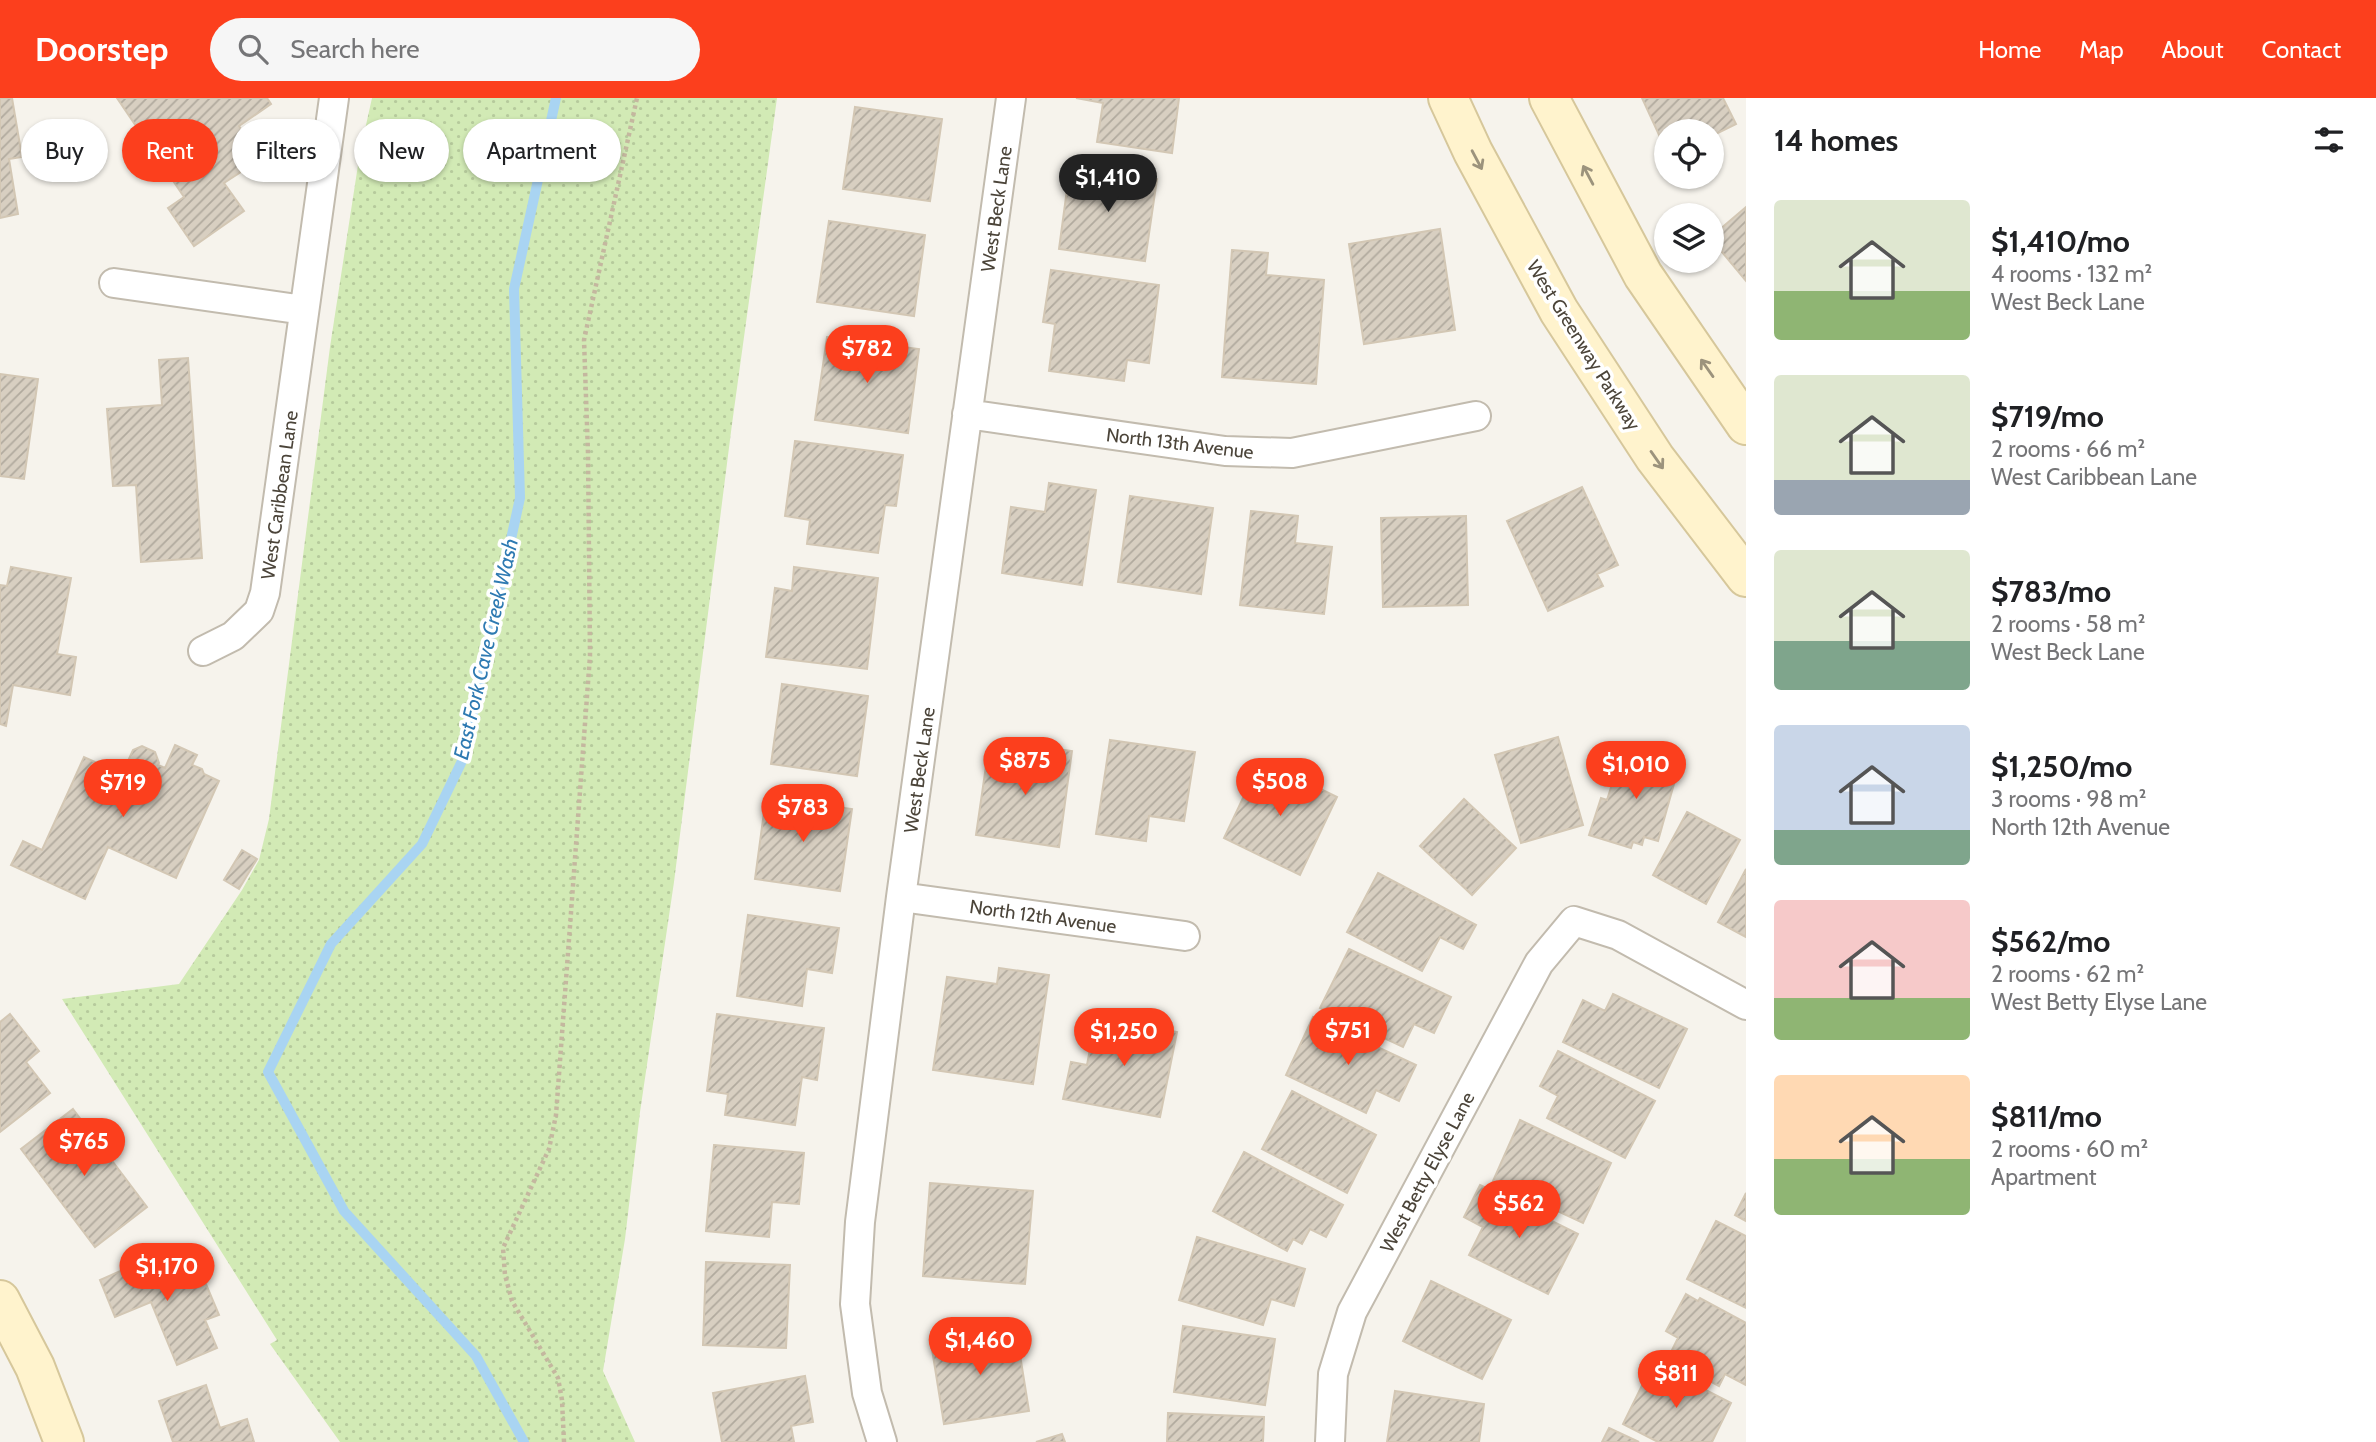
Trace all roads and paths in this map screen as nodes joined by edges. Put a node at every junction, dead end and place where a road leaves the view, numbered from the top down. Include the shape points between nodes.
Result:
1 (334, 98) edge
2 (637, 98) edge
3 (1011, 98) edge
4 (1448, 98) edge
5 (1549, 98) edge
6 (114, 283) dead end
7 (304, 310) junction
8 (967, 414) junction
9 (1476, 416) dead end
10 (1746, 425) edge
11 (1746, 577) edge
12 (203, 651) dead end
13 (901, 897) junction
14 (1185, 936) dead end
15 (1746, 1005) edge
16 (0, 1300) edge
17 (64, 1442) edge
18 (564, 1442) edge
19 (882, 1442) edge
20 (1330, 1442) edge

1 - 7 street, West Caribbean Lane
2 - 18 path via 584,340 590,656 556,1115 549,1149 503,1248 512,1301 558,1378
3 - 8 street, West Beck Lane
4 -> 11 main road, West Greenway Parkway via 1472,152 1559,311 1655,458
10 -> 5 main road via 1643,275
6 - 7 street
7 - 12 street, West Caribbean Lane via 265,593 259,611 233,636
8 - 9 street, North 13th Avenue via 1225,451 1273,453
8 - 13 street, West Beck Lane
13 - 14 street, North 12th Avenue
13 - 19 street, West Beck Lane via 862,1210 855,1304 867,1393
15 - 20 street, West Betty Elyse Lane via 1618,935 1574,921 1539,963 1353,1312 1333,1374
16 - 17 main road via 35,1367

